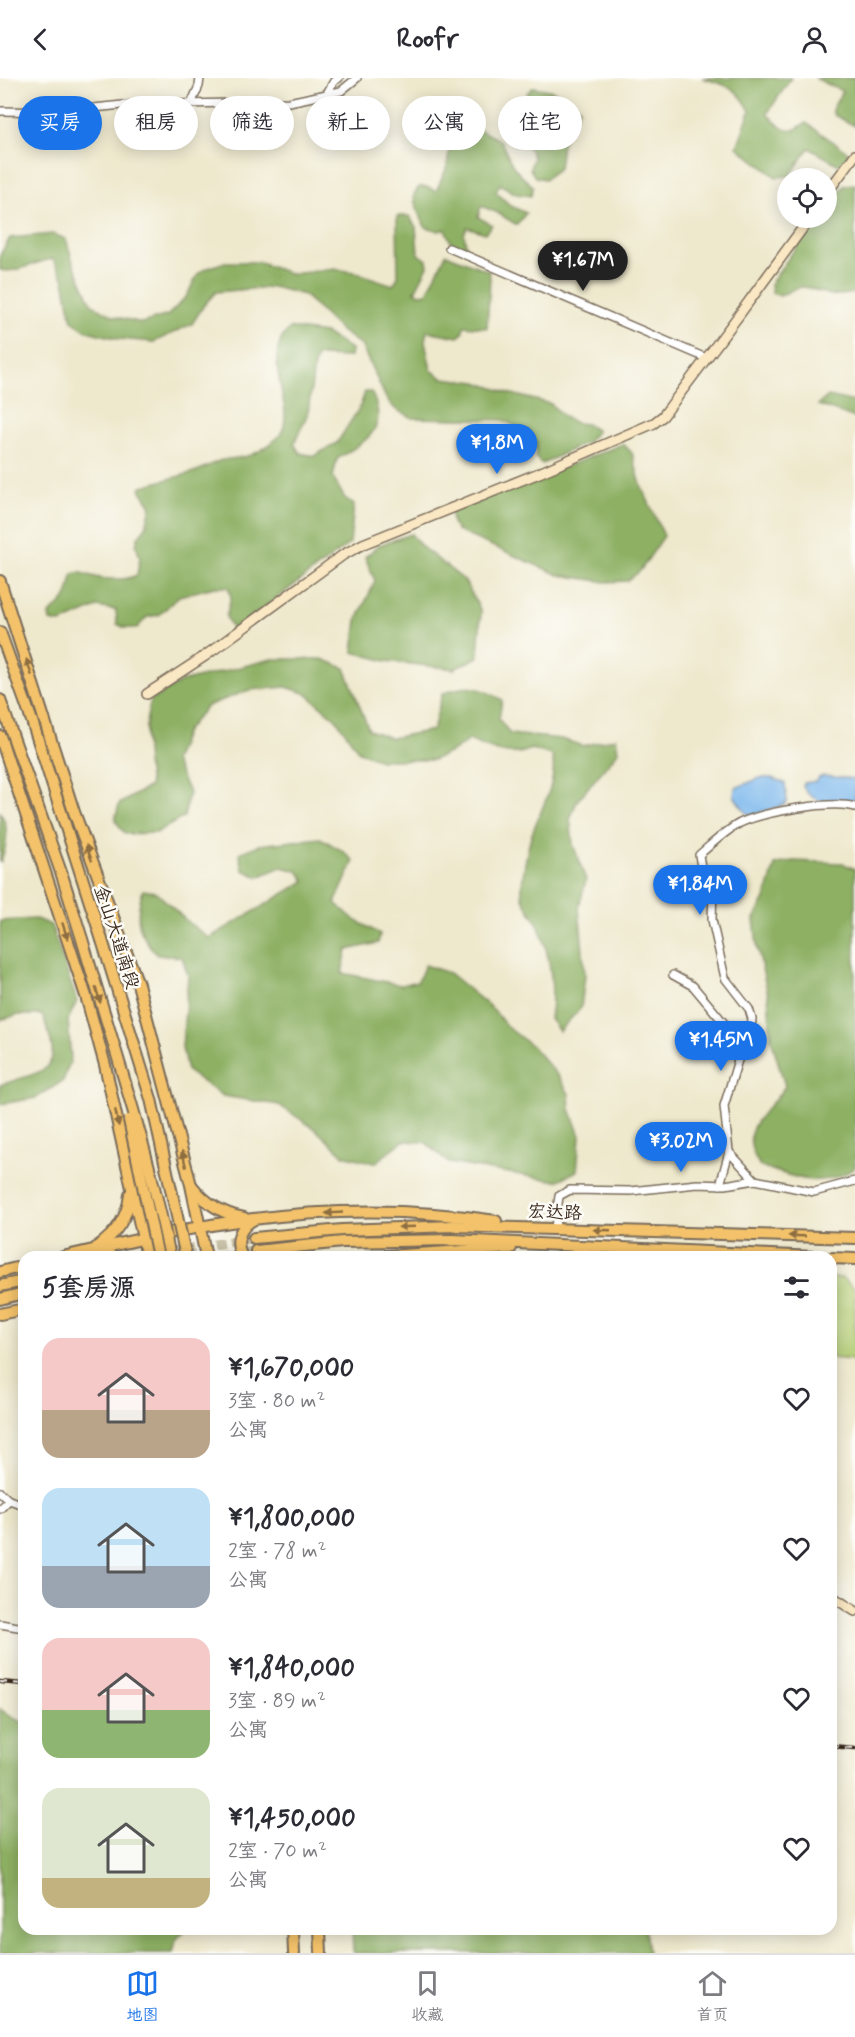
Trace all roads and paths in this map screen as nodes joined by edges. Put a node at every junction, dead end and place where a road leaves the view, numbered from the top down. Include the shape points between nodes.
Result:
1 (200, 78) edge
2 (339, 78) edge
3 (357, 78) edge
4 (326, 95) junction
5 (195, 96) edge
6 (198, 104) edge
7 (114, 106) edge
8 (0, 111) edge
9 (855, 155) edge
10 (837, 179) edge
11 (803, 228) edge
12 (449, 248) dead end
13 (706, 358) junction
14 (0, 581) edge
15 (0, 632) edge
16 (147, 694) dead end
17 (0, 700) edge
18 (32, 721) junction
19 (9, 727) junction
20 (0, 736) edge
21 (854, 806) edge
22 (74, 812) junction
23 (28, 817) junction
24 (673, 975) dead end
25 (738, 1060) junction
26 (119, 1064) junction
27 (729, 1152) junction
28 (130, 1179) junction
29 (755, 1180) junction
30 (855, 1181) edge
31 (191, 1185) junction
32 (720, 1185) junction
33 (258, 1219) junction
34 (200, 1227) junction
35 (538, 1227) junction
36 (555, 1228) junction
37 (254, 1238) tunnel mouth
38 (855, 1238) edge
39 (143, 1239) junction
40 (537, 1244) junction
41 (94, 1250) junction
42 (90, 1251) edge
43 (103, 1251) edge
44 (146, 1251) edge
45 (157, 1251) edge
46 (169, 1251) edge
47 (185, 1251) edge
48 (205, 1251) edge
49 (240, 1251) edge
50 (256, 1251) tunnel mouth
51 (486, 1251) edge
52 (687, 1251) edge
53 (837, 1258) edge
54 (855, 1259) edge
55 (18, 1268) edge
56 (0, 1272) edge
57 (18, 1282) edge
58 (0, 1286) edge
59 (18, 1294) edge
60 (0, 1299) edge
61 (18, 1310) edge
62 (0, 1314) edge
63 (0, 1492) edge
64 (9, 1500) junction
65 (18, 1503) edge
66 (0, 1509) edge
67 (837, 1600) edge
68 (837, 1604) edge
69 (855, 1611) edge
70 (0, 1624) edge
71 (18, 1627) edge
72 (293, 1935) edge
73 (320, 1935) edge
74 (294, 1953) edge
75 (321, 1953) edge

1 - 5 street
2 - 4 street
3 - 4 street via 341,91
4 - 6 street via 289,102
7 - 8 street
9 - 10 street
11 - 13 street
12 - 13 street
13 - 16 street via 654,423 363,544
22 -> 14 main road
15 - 18 main road, 金山大道南段
17 - 19 main road, 金山大道南段
18 - 22 main road
18 - 47 main road, 金山大道南段, bridge via 151,1099
19 - 23 main road
19 -> 26 main road, 金山大道南段, bridge via 62,875
20 - 23 main road
21 - 25 street via 811,805 740,823 699,855 713,887 712,920 725,978 752,1019 750,1037
31 -> 22 main road via 138,984
23 -> 28 main road via 86,996
24 - 25 street via 693,986 729,1029
25 - 27 street via 724,1106
26 - 45 main road, bridge
26 - 46 main road, 金山大道南段, bridge
27 - 29 street
27 - 32 street
28 - 39 main road
28 - 41 main road via 130,1201 125,1215 112,1236
29 - 30 street via 814,1192
29 - 32 street
31 - 33 main road via 222,1211
31 - 34 main road
32 - 36 street via 631,1191 570,1190 559,1196
33 - 34 main road
35 -> 33 main road via 451,1214 383,1210
33 - 49 main road via 245,1225 240,1233
34 - 39 main road
34 - 48 main road
35 - 36 main road, 宏达路
35 -> 37 main road, 宏达路 via 342,1230
38 -> 36 main road, 宏达路
39 - 41 main road
39 - 44 main road
40 - 50 main road, 宏达路 via 453,1240 354,1242
40 - 51 main road
40 - 52 main road, 宏达路
41 - 42 main road
41 - 43 main road
53 - 54 main road
55 - 56 main road
57 - 58 main road
59 - 60 main road
61 - 62 main road
63 - 64 street
64 - 65 street
64 - 66 street
67 - 69 street
68 - 69 street
70 - 71 street
72 - 74 main road
73 - 75 main road

